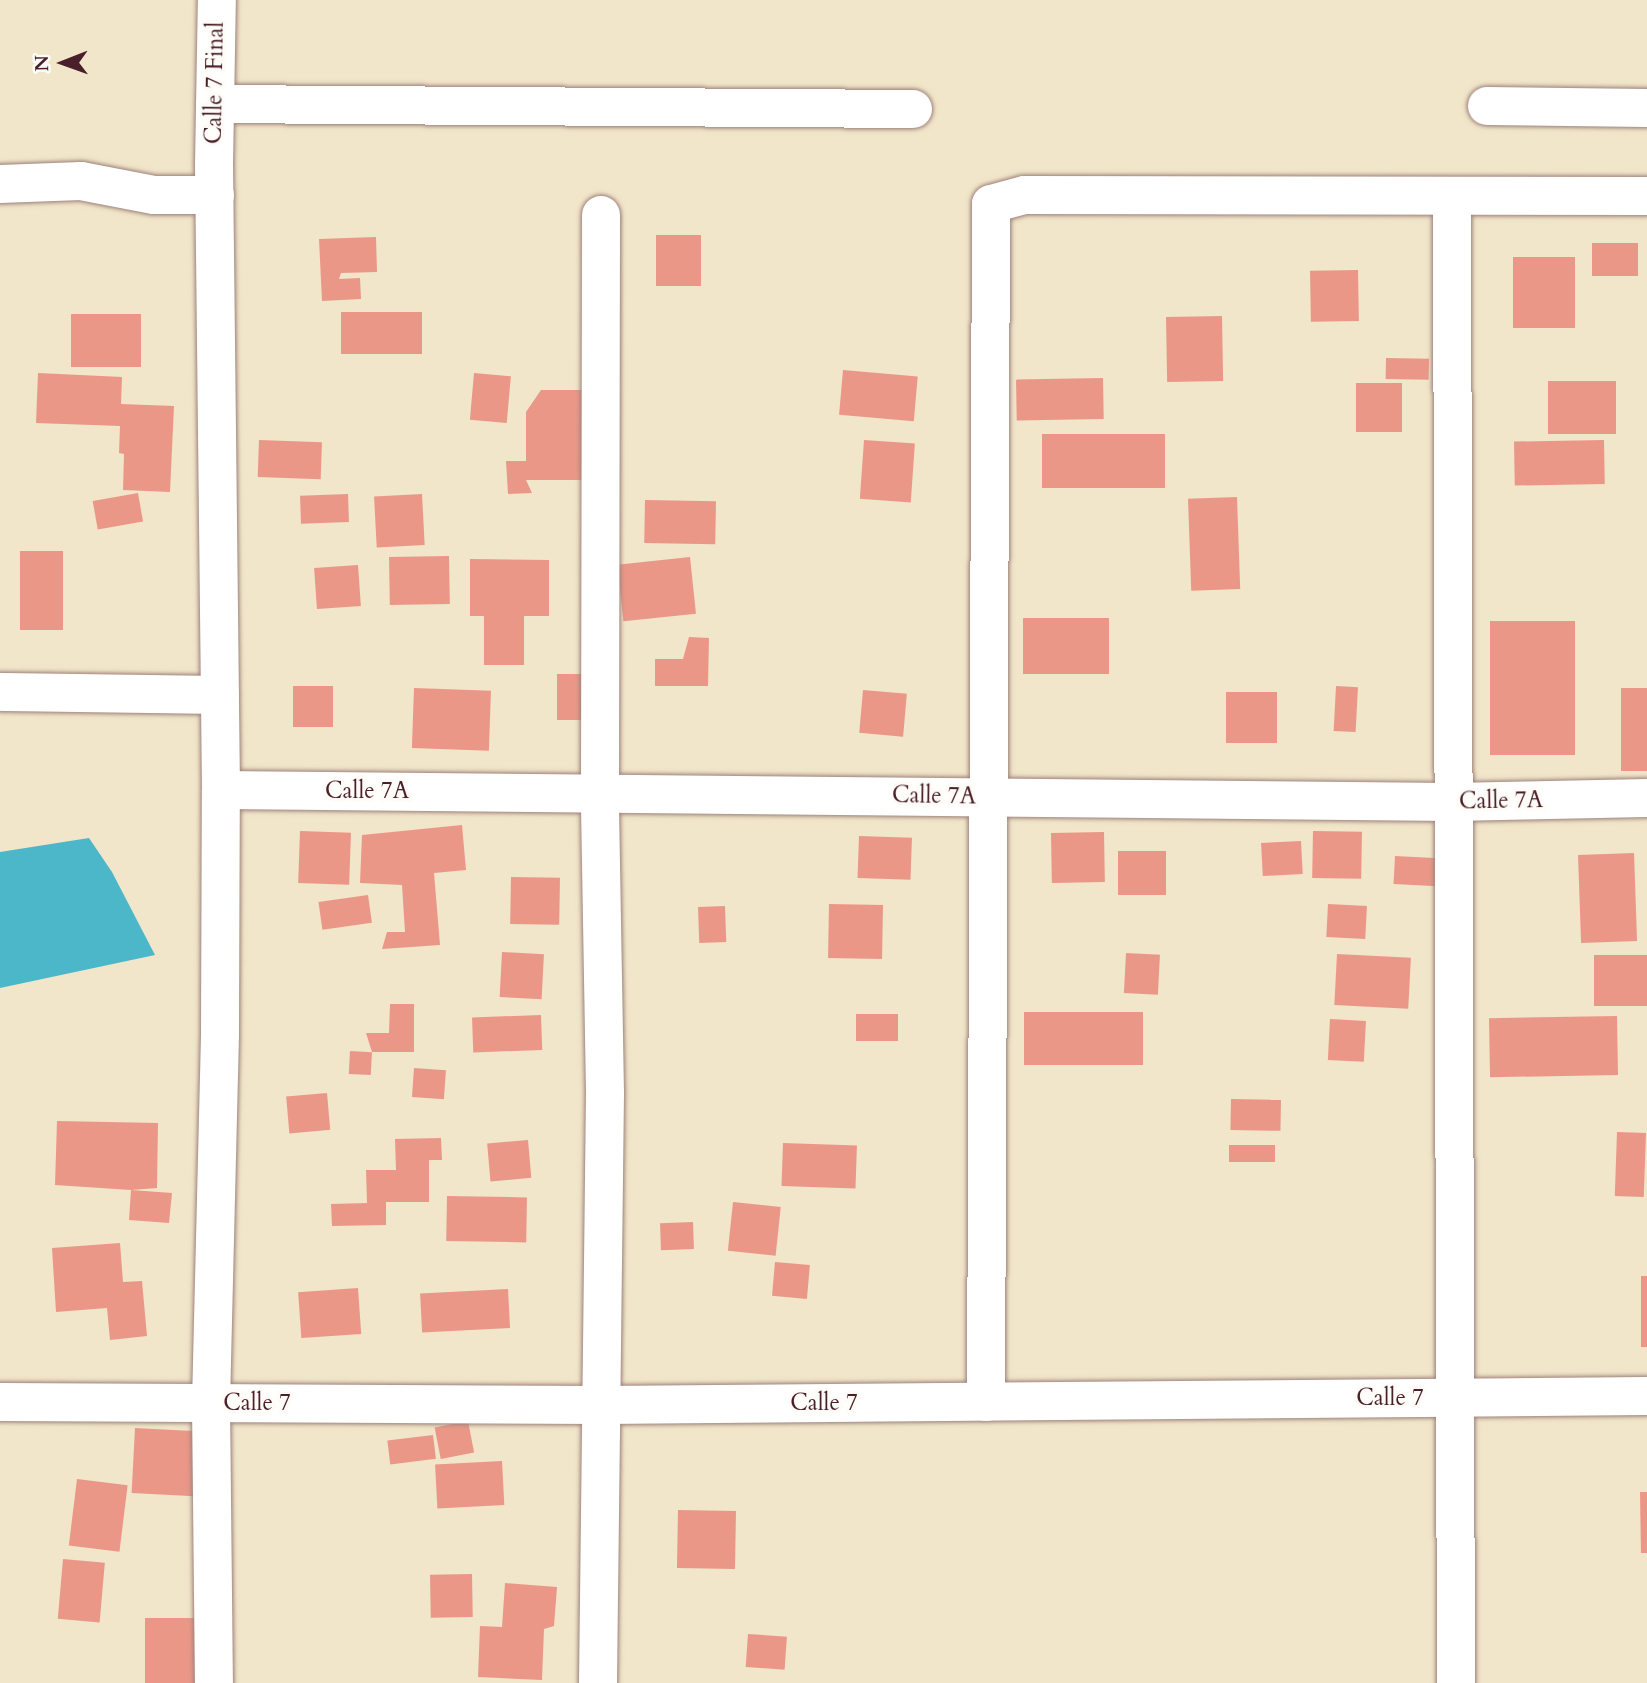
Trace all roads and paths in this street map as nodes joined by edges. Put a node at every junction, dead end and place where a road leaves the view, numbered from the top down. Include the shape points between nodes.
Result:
1 (217, 0) edge
2 (215, 104) junction
3 (1487, 106) dead end
4 (1647, 108) edge
5 (913, 109) dead end
6 (214, 180) junction
7 (0, 184) edge
8 (1452, 196) junction
9 (1647, 196) edge
10 (601, 215) dead end
11 (0, 692) edge
12 (220, 695) junction
13 (221, 790) junction
14 (600, 793) junction
15 (988, 796) junction
16 (1647, 798) edge
17 (1452, 802) junction
18 (1647, 1396) edge
19 (1454, 1398) junction
20 (0, 1402) edge
21 (986, 1402) junction
22 (211, 1403) junction
23 (602, 1405) junction
24 (214, 1683) edge
25 (598, 1683) edge
26 (1456, 1683) edge

1 - 2 street, Calle 7 Final
2 - 5 street
2 - 6 street, Calle 7 Final
3 - 4 street
6 - 7 street via 154,195 81,181
6 - 12 street, Calle 7 Final
8 - 9 street
8 - 15 street via 1025,195 991,204
8 - 17 street
10 - 14 street
11 - 12 street
12 - 13 street, Calle 7 Final
13 - 14 street, Calle 7A
13 - 22 street, Calle 7 Final
14 - 15 street, Calle 7A
14 - 23 street via 605,1093
15 - 17 street, Calle 7A
15 - 21 street
16 - 17 street, Calle 7A
17 - 19 street
18 - 19 street, Calle 7
19 - 21 street, Calle 7
19 - 26 street
20 - 22 street, Calle 7
21 - 23 street, Calle 7
22 - 23 street, Calle 7
22 - 24 street, Calle 7 Final
23 - 25 street

